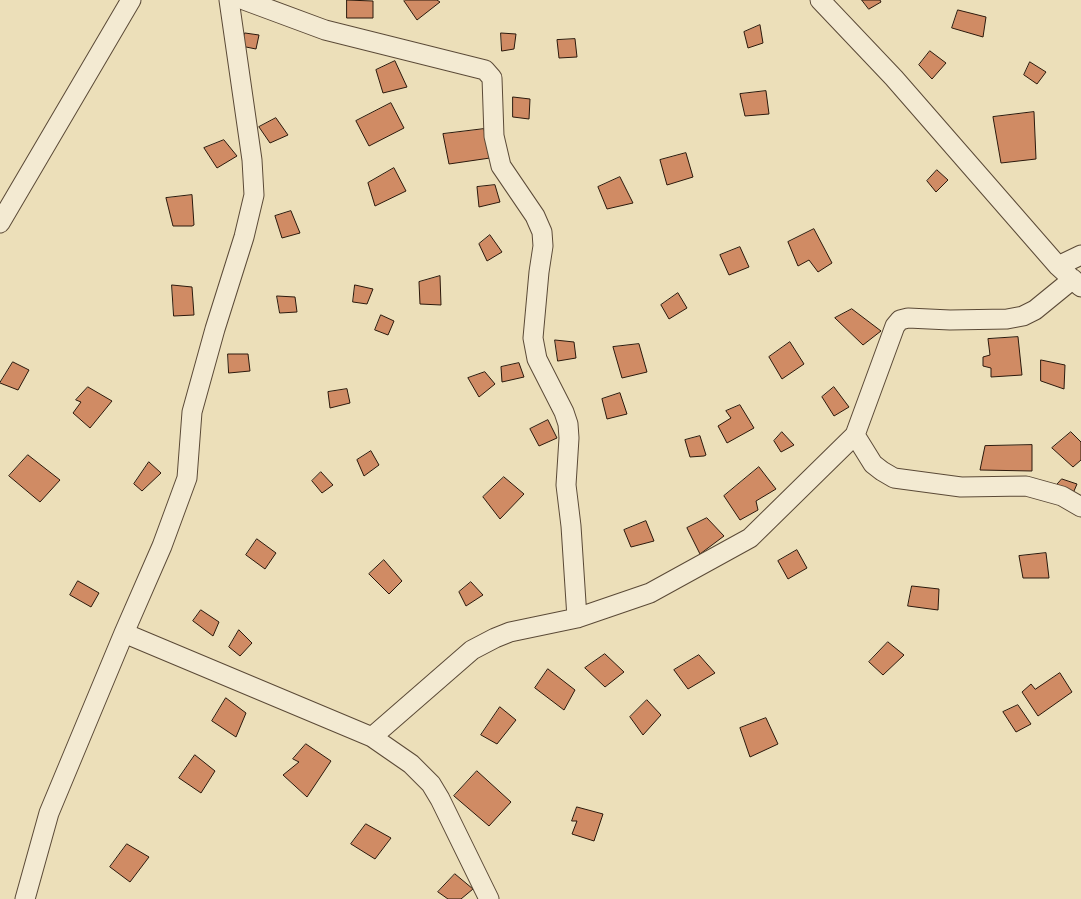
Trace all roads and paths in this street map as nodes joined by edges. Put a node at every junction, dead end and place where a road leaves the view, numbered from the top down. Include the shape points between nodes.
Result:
1 (131, 0) edge
2 (229, 0) edge
3 (244, 0) edge
4 (820, 0) edge
5 (0, 223) edge
6 (1081, 255) edge
7 (1058, 266) junction
8 (1077, 283) edge
9 (855, 435) junction
10 (1081, 507) edge
11 (577, 618) junction
12 (124, 633) junction
13 (372, 738) junction
14 (25, 899) edge
15 (489, 899) edge

1 - 5 street
2 - 12 street via 252,160 254,195 192,412 187,478 162,546
3 - 11 street via 325,30 485,70 492,78 494,136 501,166 535,216 542,232 543,246 533,338 537,359 568,424 566,485
4 - 7 street via 899,84
6 - 7 street
7 - 8 street
8 - 9 street via 1023,316 1007,319 900,320 895,326
9 - 10 street via 873,464 894,478 961,487 1026,486 1062,496
9 - 11 street via 750,538 650,593
11 - 13 street via 510,632 472,650
12 - 13 street
12 - 14 street via 49,813
13 - 15 street via 411,764 431,784

